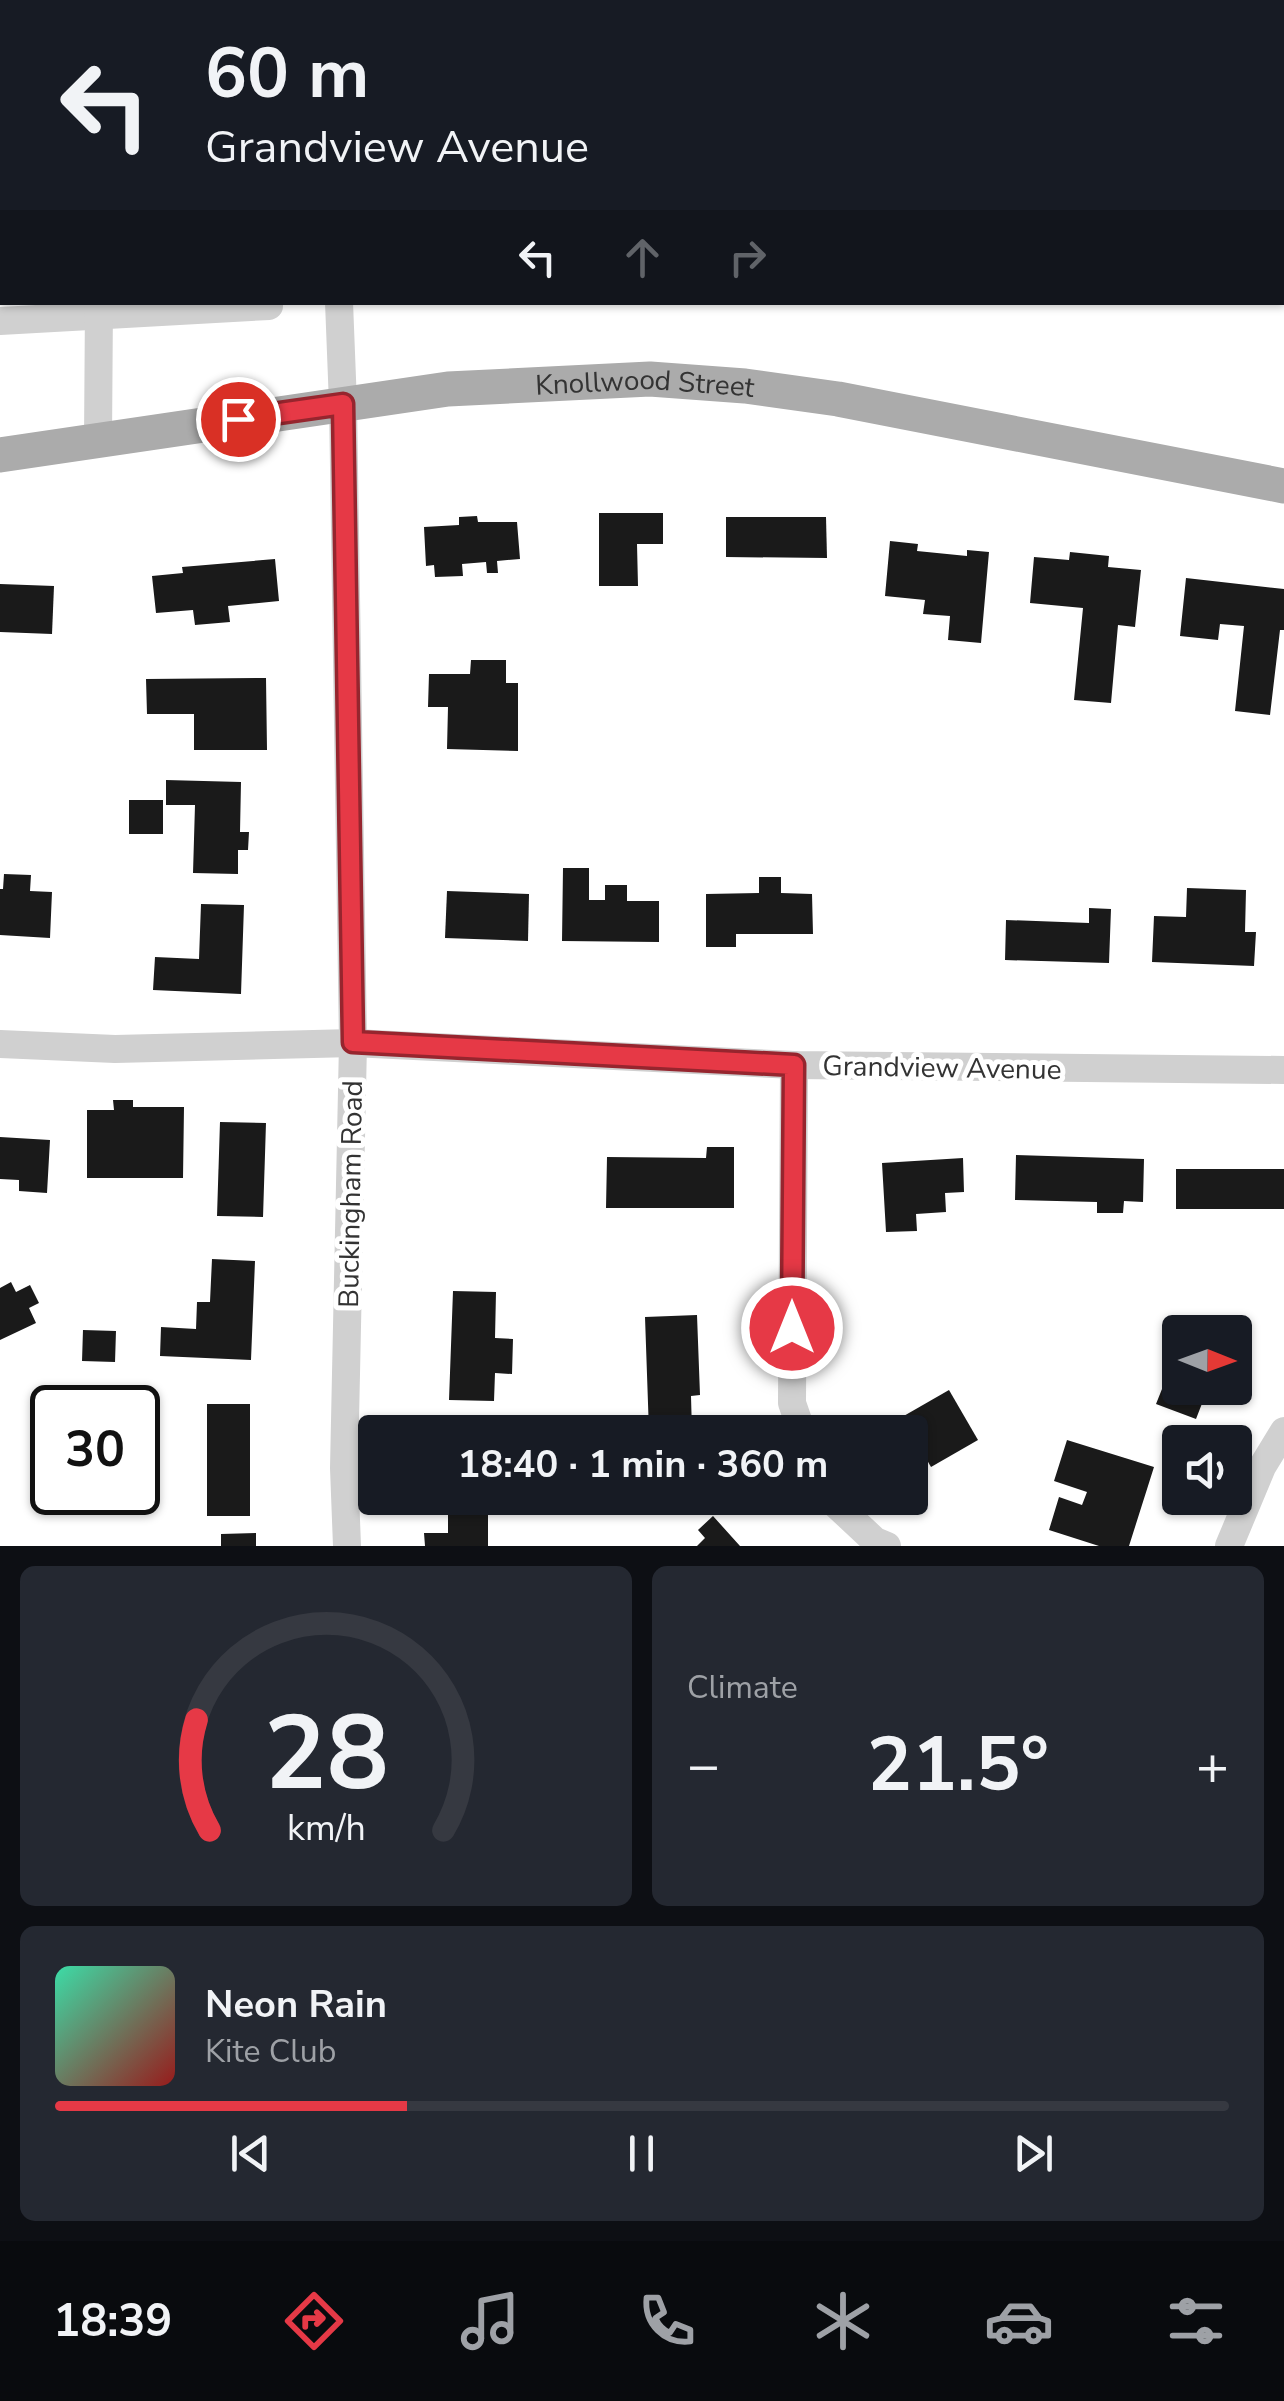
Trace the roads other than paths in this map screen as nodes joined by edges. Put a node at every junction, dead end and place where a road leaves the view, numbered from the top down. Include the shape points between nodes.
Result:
1 (269, 305) edge
2 (340, 305) edge
3 (99, 309) edge
4 (0, 321) edge
5 (343, 404) junction
6 (98, 440) junction
7 (0, 454) edge
8 (1284, 486) edge
9 (353, 1042) junction
10 (0, 1044) edge
11 (794, 1065) junction
12 (1284, 1070) edge
13 (796, 1415) edge
14 (1284, 1431) edge
15 (847, 1515) edge
16 (347, 1546) edge
17 (887, 1546) edge
18 (1229, 1546) edge

1 - 3 street
2 - 5 street, Buckingham Road
3 - 4 street
3 - 6 street
5 - 6 main road, Knollwood Street
5 - 8 main road, Knollwood Street via 553,382 650,379 745,386
5 - 9 street, Buckingham Road
6 - 7 main road, Knollwood Street
9 - 10 street, Grandview Avenue via 115,1049
9 - 11 street, Grandview Avenue
9 - 16 street, Buckingham Road
11 - 12 street, Grandview Avenue
11 - 13 street
14 - 18 street
15 - 17 street

